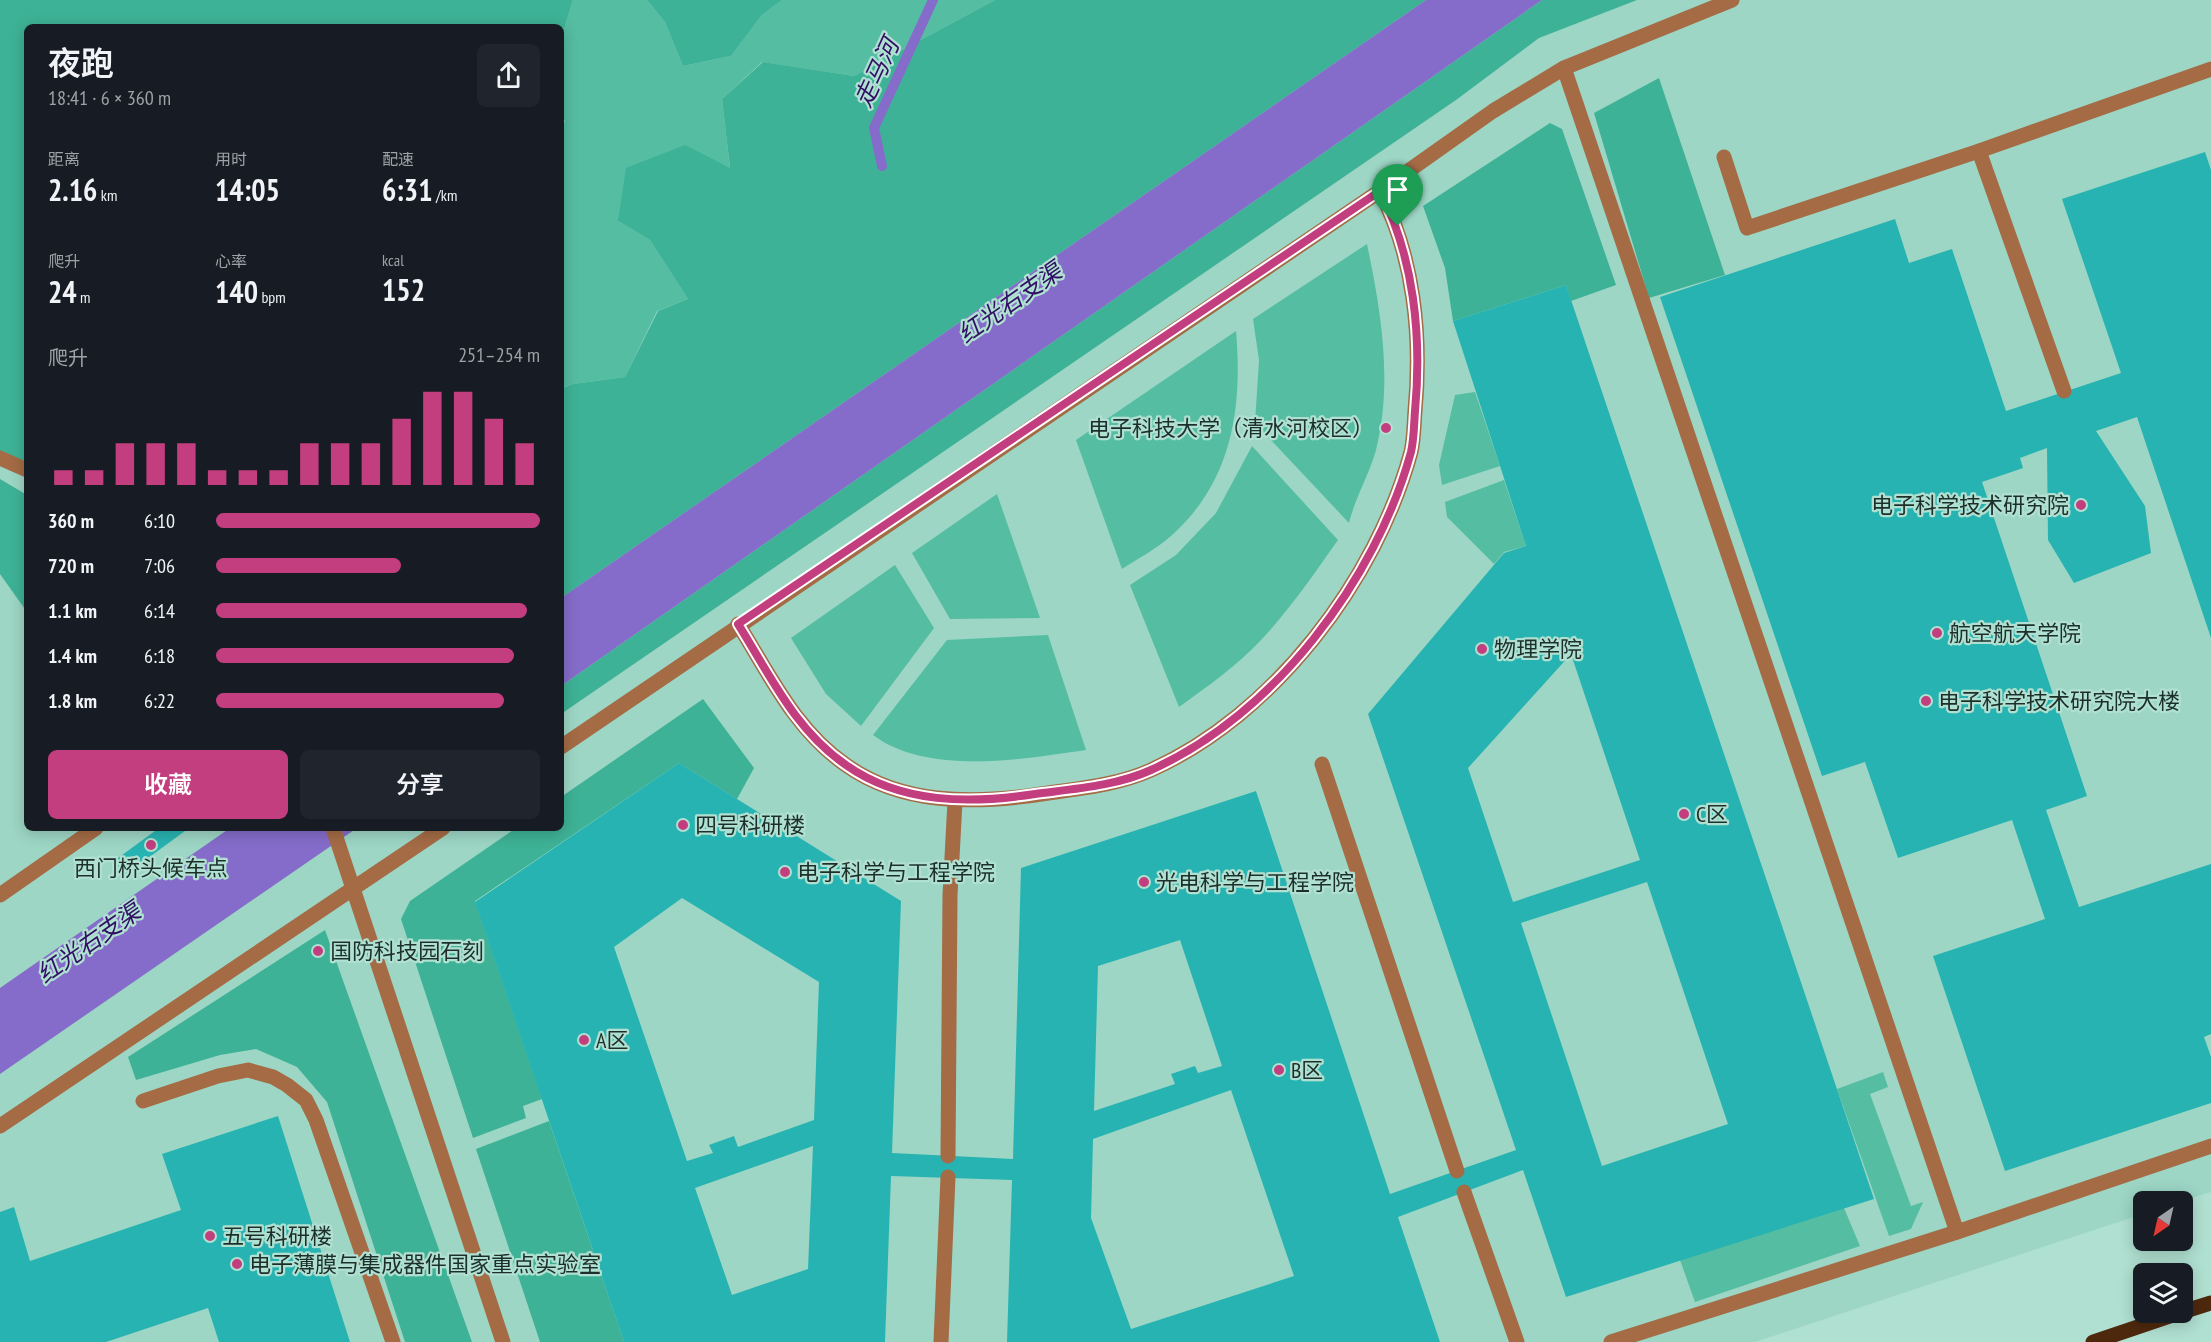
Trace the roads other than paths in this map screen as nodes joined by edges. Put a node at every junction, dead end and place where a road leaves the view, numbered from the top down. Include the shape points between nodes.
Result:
1 (1732, 0) edge
2 (1564, 68) junction
3 (2211, 69) edge
4 (1979, 151) junction
5 (1724, 158) dead end
6 (1380, 191) junction
7 (2064, 392) dead end
8 (0, 458) edge
9 (24, 469) edge
10 (738, 624) junction
11 (564, 745) edge
12 (1322, 764) dead end
13 (955, 801) junction
14 (92, 831) edge
15 (334, 831) edge
16 (439, 831) edge
17 (354, 890) junction
18 (0, 895) edge
19 (143, 1101) dead end
20 (0, 1126) edge
21 (2211, 1146) edge
22 (948, 1156) dead end
23 (1457, 1171) dead end
24 (948, 1177) dead end
25 (1464, 1192) dead end
26 (1957, 1232) junction
27 (2211, 1303) edge
28 (2193, 1309) edge
29 (2149, 1323) edge
30 (393, 1342) edge
31 (503, 1342) edge
32 (941, 1342) edge
33 (1517, 1342) edge
34 (1611, 1342) edge
35 (2093, 1342) edge

1 - 2 street
2 - 6 street via 1493,111
2 - 26 street
3 - 4 street
4 - 5 street via 1748,228
4 - 7 street
6 - 10 street
6 - 13 street via 1398,226 1414,296 1418,386 1411,450 1370,558 1290,669 1243,713 1187,751 1149,771 1091,787
8 - 9 street
10 - 11 street
10 - 13 street via 779,694 808,732 845,765 875,782 913,795
12 - 23 street
13 - 22 street via 950,895
14 - 18 street
15 - 17 street
16 - 17 street
17 - 20 street
17 - 31 street
19 - 30 street via 248,1070 273,1077 306,1100
21 - 26 street
24 - 32 street
25 - 33 street
26 - 34 street
27 - 28 main road
29 - 35 main road

